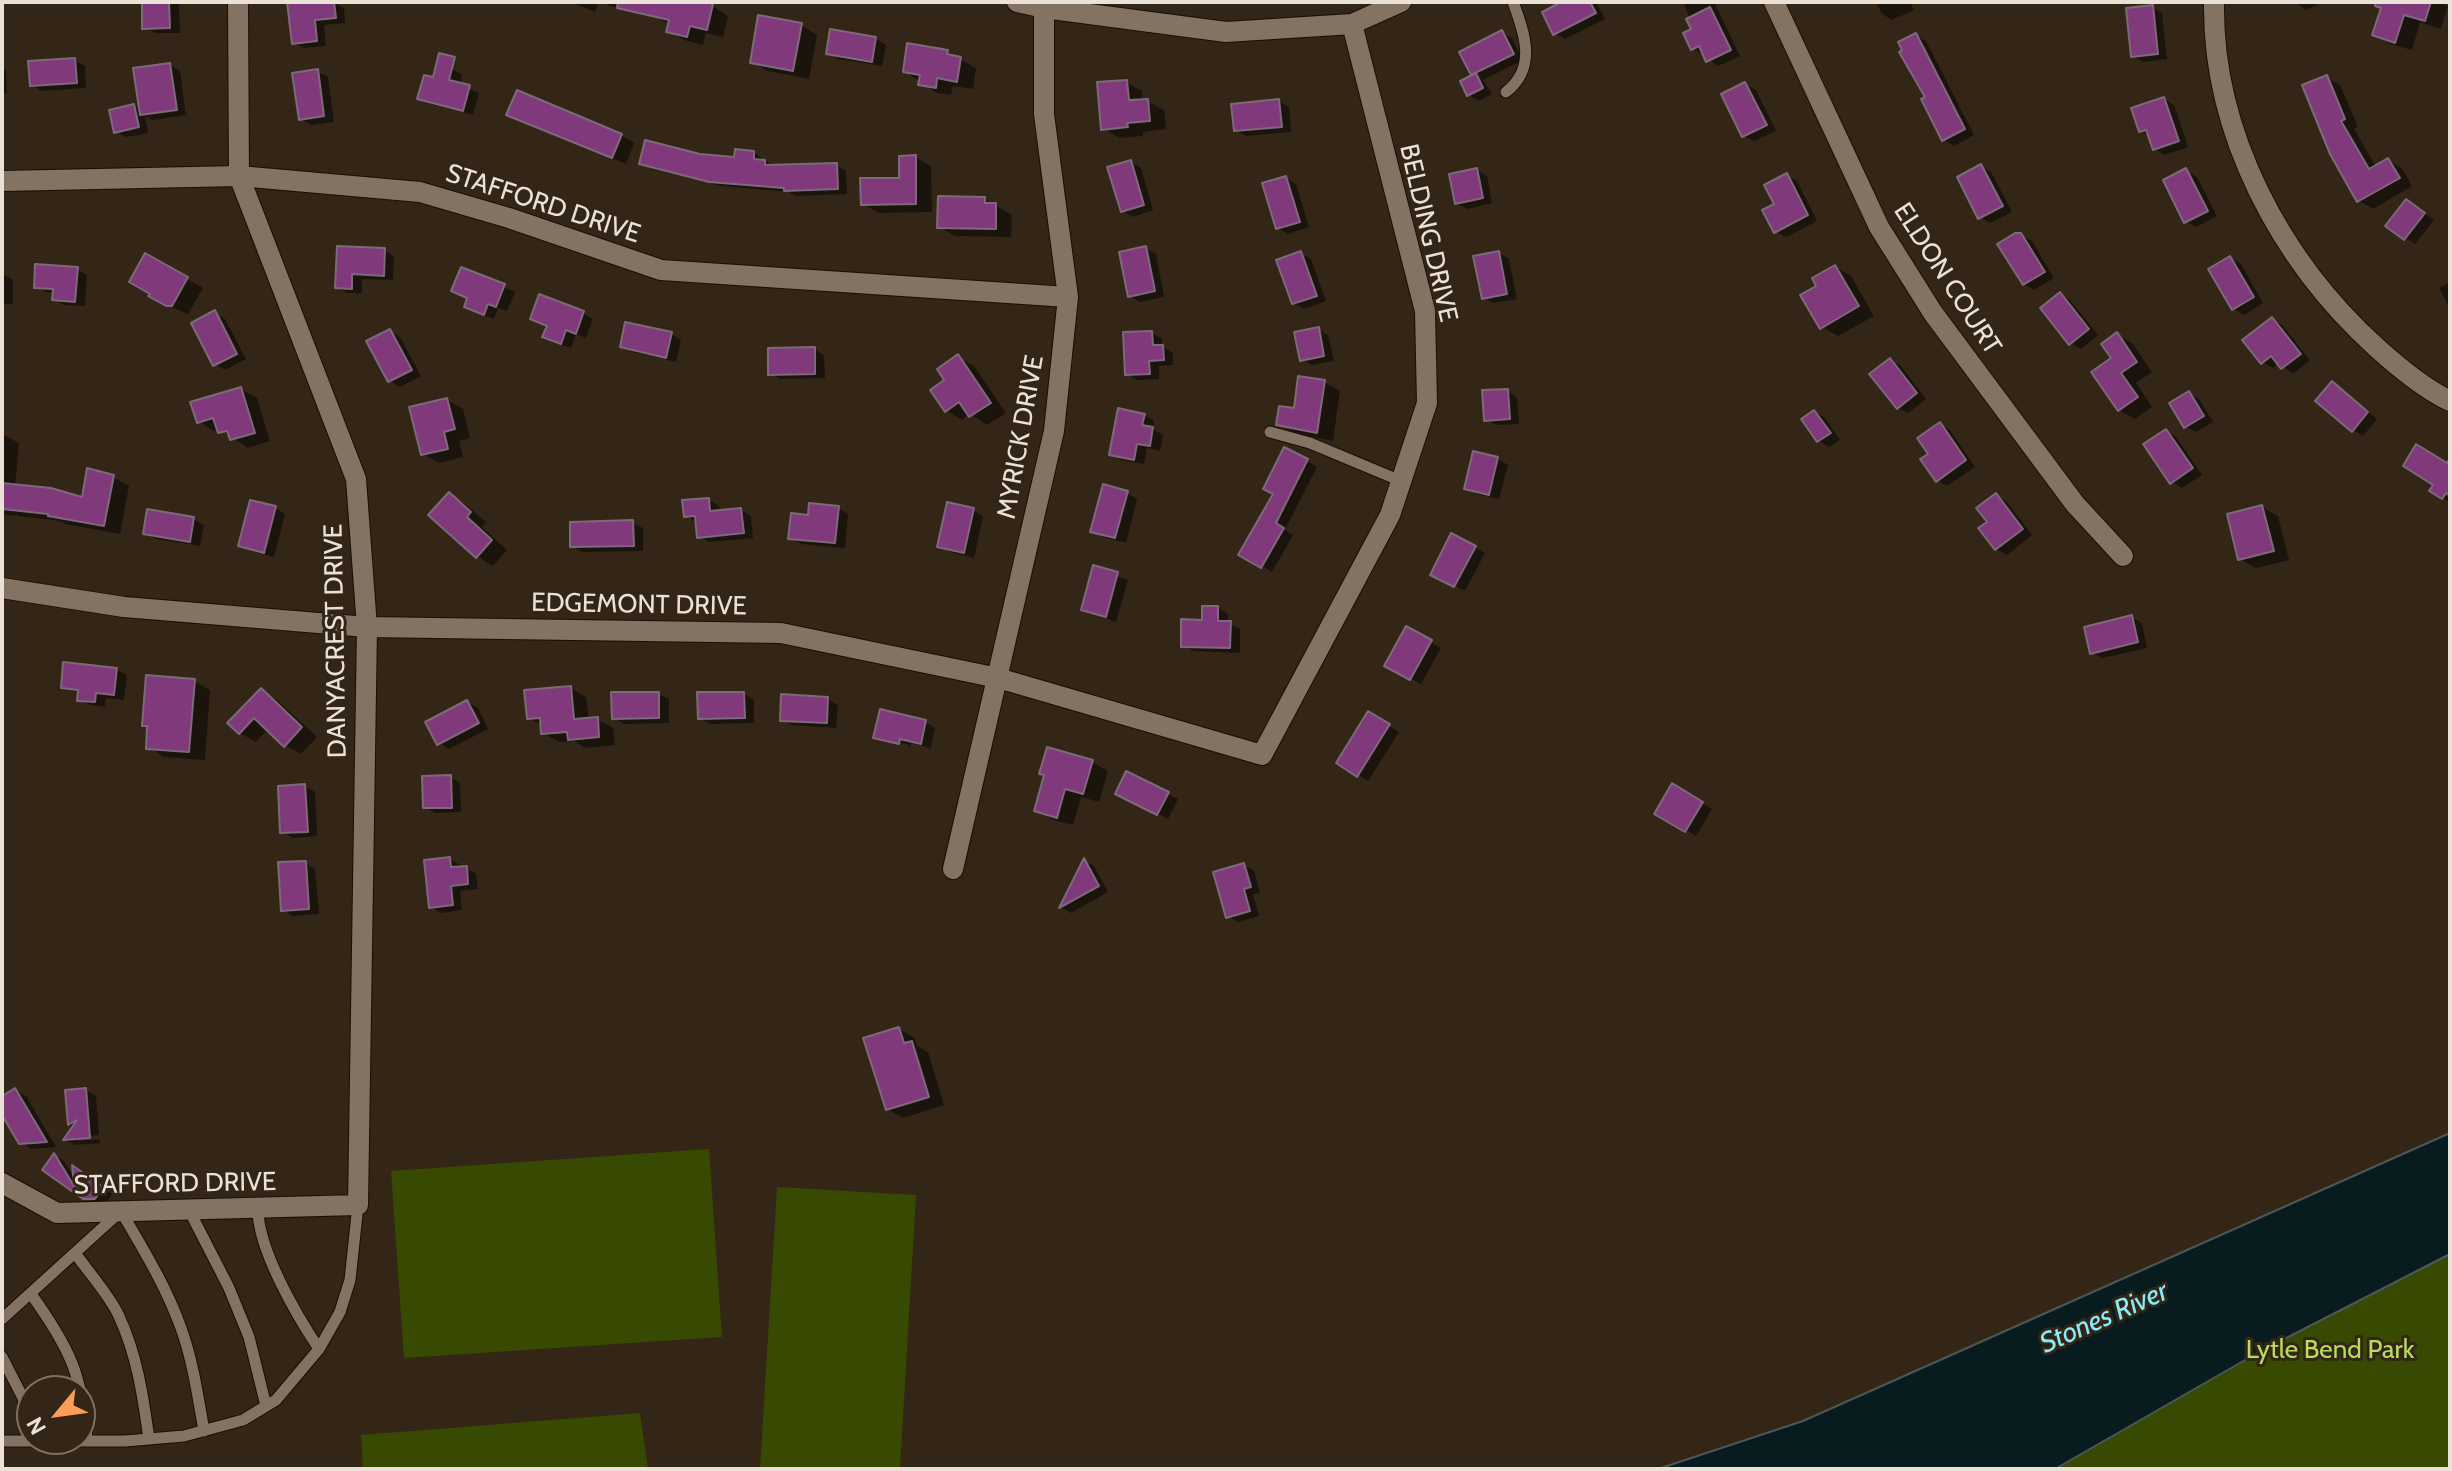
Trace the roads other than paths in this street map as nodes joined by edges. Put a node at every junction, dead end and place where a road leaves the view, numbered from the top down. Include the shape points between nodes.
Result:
1 (238, 2) edge
2 (1017, 2) edge
3 (1401, 2) edge
4 (1513, 2) edge
5 (1774, 2) edge
6 (2214, 2) edge
7 (1044, 8) junction
8 (1352, 24) junction
9 (1506, 92) dead end
10 (239, 176) junction
11 (2, 181) edge
12 (1068, 297) junction
13 (2450, 401) edge
14 (1270, 432) dead end
15 (1401, 481) junction
16 (2123, 556) dead end
17 (2, 588) edge
18 (367, 627) junction
19 (998, 678) junction
20 (1262, 755) joint
21 (953, 869) dead end
22 (2, 1183) edge
23 (358, 1205) junction
24 (258, 1208) junction
25 (189, 1210) junction
26 (121, 1211) junction
27 (75, 1253) junction
28 (31, 1294) junction
29 (2, 1319) edge
30 (319, 1349) junction
31 (2, 1357) edge
32 (77, 1375) edge
33 (16, 1384) edge
34 (266, 1406) junction
35 (204, 1431) junction
36 (149, 1439) junction
37 (96, 1441) edge

1 - 10 street, DANYACREST DRIVE
2 - 7 street
3 - 8 street
4 - 9 lane via 1525,36 1526,64
5 - 16 street, ELDON COURT via 1879,227 1943,326 2075,504
6 - 13 street via 2220,68 2233,124 2279,231 2349,323 2392,362
7 - 8 street via 1226,32
7 - 12 street, MYRICK DRIVE via 1044,114
8 - 15 street, BELDING DRIVE via 1425,311 1427,403
10 - 11 street, STAFFORD DRIVE
10 - 12 street, STAFFORD DRIVE via 420,192 661,270
10 - 18 street, DANYACREST DRIVE via 356,479
12 - 19 street, MYRICK DRIVE via 1054,431
14 - 15 lane
15 - 20 street, BELDING DRIVE via 1390,515
17 - 18 street, EDGEMONT DRIVE via 124,607
18 - 19 street, EDGEMONT DRIVE via 781,633
18 - 23 street, DANYACREST DRIVE
19 - 20 street, EDGEMONT DRIVE
19 - 21 street, MYRICK DRIVE
22 - 26 street, STAFFORD DRIVE via 57,1213
23 - 24 street, STAFFORD DRIVE
23 - 30 lane via 350,1280
24 - 25 street, STAFFORD DRIVE
24 - 30 lane via 265,1244
25 - 26 street, STAFFORD DRIVE
25 - 34 lane via 249,1337
26 - 27 lane
26 - 35 lane via 181,1328
27 - 28 lane
27 - 36 lane via 116,1311 131,1344
28 - 29 lane
28 - 32 lane via 57,1331
30 - 34 lane
31 - 33 lane
34 - 35 lane via 243,1420
35 - 36 lane
36 - 37 lane

